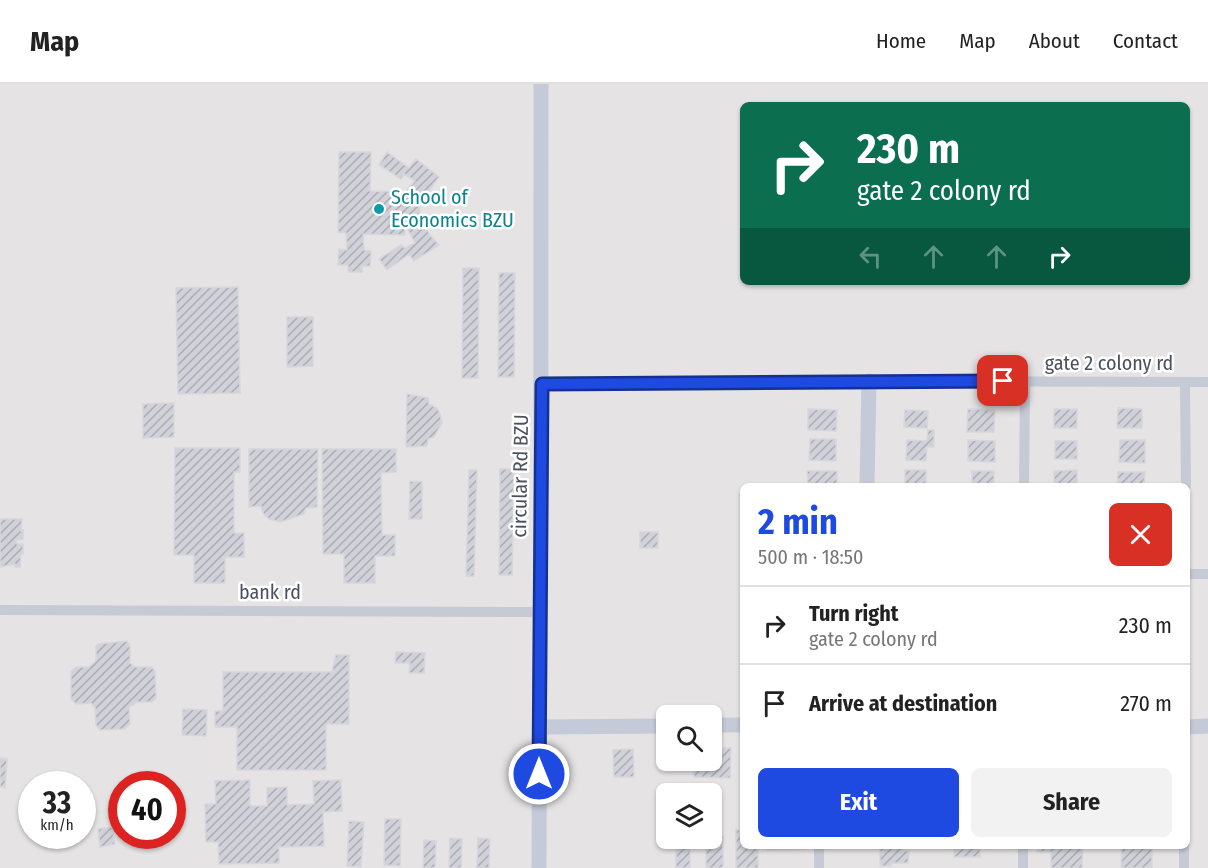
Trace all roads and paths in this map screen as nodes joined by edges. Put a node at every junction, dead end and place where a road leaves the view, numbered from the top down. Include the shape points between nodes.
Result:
1 (542, 84) edge
2 (869, 381) junction
3 (1025, 381) junction
4 (1185, 382) junction
5 (1208, 382) edge
6 (542, 384) junction
7 (867, 483) edge
8 (1024, 483) edge
9 (1186, 483) edge
10 (1190, 574) edge
11 (1208, 574) edge
12 (0, 610) edge
13 (539, 612) junction
14 (722, 725) edge
15 (740, 725) edge
16 (656, 726) edge
17 (1208, 726) edge
18 (540, 727) junction
19 (1190, 727) edge
20 (819, 849) edge
21 (1023, 849) edge
22 (1184, 849) edge
23 (539, 868) edge
24 (819, 868) edge
25 (1023, 868) edge
26 (1184, 868) edge

1 - 6 street, circular Rd BZU
2 - 3 street, gate 2 colony rd
2 - 6 street, gate 2 colony rd
2 - 7 street
3 - 4 street, gate 2 colony rd
3 - 8 street
4 - 5 street, gate 2 colony rd
4 - 9 street
6 - 13 street, circular Rd BZU
10 - 11 street
12 - 13 street, bank rd
13 - 18 street, circular Rd BZU
14 - 15 street
16 - 18 street
17 - 19 street
18 - 23 street, circular Rd BZU
20 - 24 street
21 - 25 street
22 - 26 street

